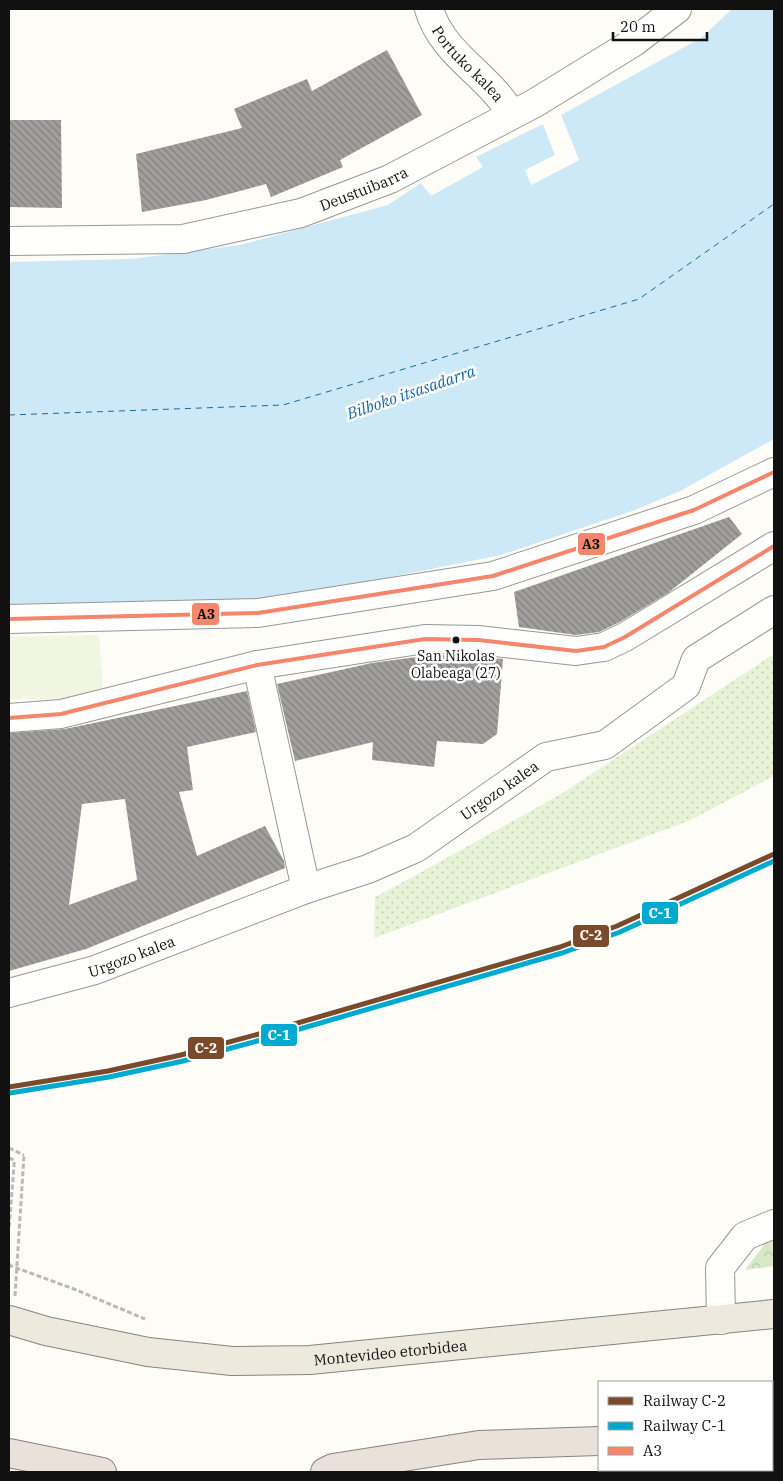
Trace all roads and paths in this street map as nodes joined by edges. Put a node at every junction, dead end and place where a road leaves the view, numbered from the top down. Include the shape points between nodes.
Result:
1 (429, 9) edge
2 (677, 9) edge
3 (512, 114) junction
4 (9, 241) edge
5 (774, 472) edge
6 (774, 546) edge
7 (774, 610) edge
8 (9, 619) edge
9 (257, 666) junction
10 (9, 718) edge
11 (306, 889) junction
12 (9, 993) edge
13 (9, 1148) edge
14 (9, 1158) edge
15 (774, 1224) edge
16 (9, 1229) edge
17 (9, 1264) edge
18 (12, 1308) edge
19 (124, 1310) dead end
20 (774, 1314) edge
21 (721, 1320) junction
22 (598, 1441) edge
23 (9, 1453) edge
24 (102, 1472) edge
25 (325, 1472) edge

1 - 3 street, Portuko kalea via 433,23 446,44 496,93
2 - 3 street, Deustuibarra via 634,42
3 - 4 street, Deustuibarra via 390,179 301,213 184,238
5 - 8 street via 694,510 493,576 258,613
6 - 9 street via 604,647 576,651 478,640 425,639
7 - 11 street, Urgozo kalea via 696,659 686,686 605,745 546,757 416,848 368,869
9 - 10 street via 61,714
9 - 11 street
11 - 12 street, Urgozo kalea via 95,970
13 - 18 path, bridge via 24,1155
14 - 16 path via 14,1160 14,1166
15 - 21 street via 745,1236 720,1268
17 - 19 path
18 - 21 main road, Montevideo etorbidea via 46,1331 148,1352 232,1361 310,1360
20 - 21 main road, Montevideo etorbidea
22 - 25 highway via 479,1445 333,1468
23 - 24 highway

